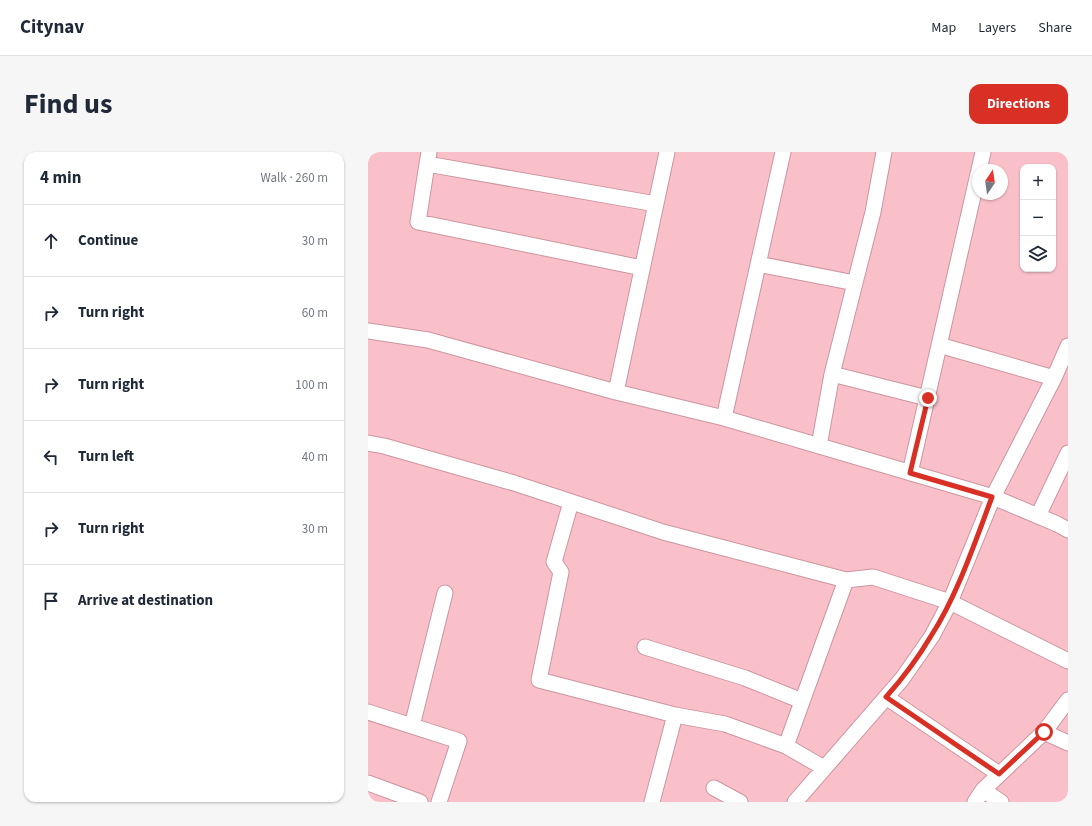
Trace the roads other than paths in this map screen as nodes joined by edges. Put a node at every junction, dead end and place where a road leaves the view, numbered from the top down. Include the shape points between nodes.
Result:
1 (667, 152) edge
2 (783, 152) edge
3 (884, 152) edge
4 (983, 152) edge
5 (428, 158) edge
6 (980, 164) edge
7 (972, 200) edge
8 (656, 204) junction
9 (758, 264) junction
10 (642, 268) junction
11 (855, 283) junction
12 (368, 331) edge
13 (940, 345) junction
14 (1068, 346) edge
15 (832, 374) junction
16 (1054, 378) junction
17 (616, 392) junction
18 (928, 398) junction
19 (724, 418) junction
20 (368, 443) edge
21 (819, 446) junction
22 (1068, 453) edge
23 (910, 473) junction
24 (992, 497) junction
25 (571, 502) junction
26 (1038, 516) junction
27 (1068, 530) edge
28 (846, 580) junction
29 (445, 593) dead end
30 (950, 602) junction
31 (645, 647) dead end
32 (1068, 661) edge
33 (886, 697) junction
34 (1068, 700) edge
35 (802, 701) junction
36 (368, 712) edge
37 (675, 715) junction
38 (412, 726) junction
39 (1044, 732) junction
40 (1068, 744) edge
41 (786, 746) junction
42 (824, 768) junction
43 (999, 774) junction
44 (368, 783) edge
45 (714, 788) dead end
46 (979, 796) edge
47 (420, 802) edge
48 (439, 802) edge
49 (652, 802) edge
50 (740, 802) edge
51 (795, 802) edge
52 (1001, 802) edge

1 - 8 street
2 - 9 street
3 - 11 street via 873,212
4 - 6 street
5 - 8 street
5 - 10 street via 418,222
7 - 13 street
8 - 10 street
9 - 11 street
9 - 19 street
10 - 17 street
11 - 15 street
12 - 17 street via 428,340
13 - 16 street
13 - 18 street
14 - 16 street
15 - 18 street
15 - 21 street
16 - 24 street
17 - 19 street
18 - 23 street
19 - 21 street
20 - 25 street via 507,481
21 - 23 street
22 - 26 street
23 - 24 street
24 - 26 street
24 - 30 street
25 - 28 street via 663,532
25 - 37 street via 554,562 561,572 539,680
26 - 27 street
28 - 30 street via 873,577
28 - 35 street
29 - 38 street
30 - 32 street
30 - 33 street via 932,636
31 - 35 street via 745,678
33 - 42 street
33 - 43 street
34 - 39 street
35 - 41 street
36 - 38 street
37 - 41 street via 726,724
37 - 49 street
38 - 48 street via 458,741
39 - 40 street
39 - 43 street
41 - 42 street
42 - 51 street
43 - 46 street
44 - 47 street
45 - 50 street
46 - 52 street

